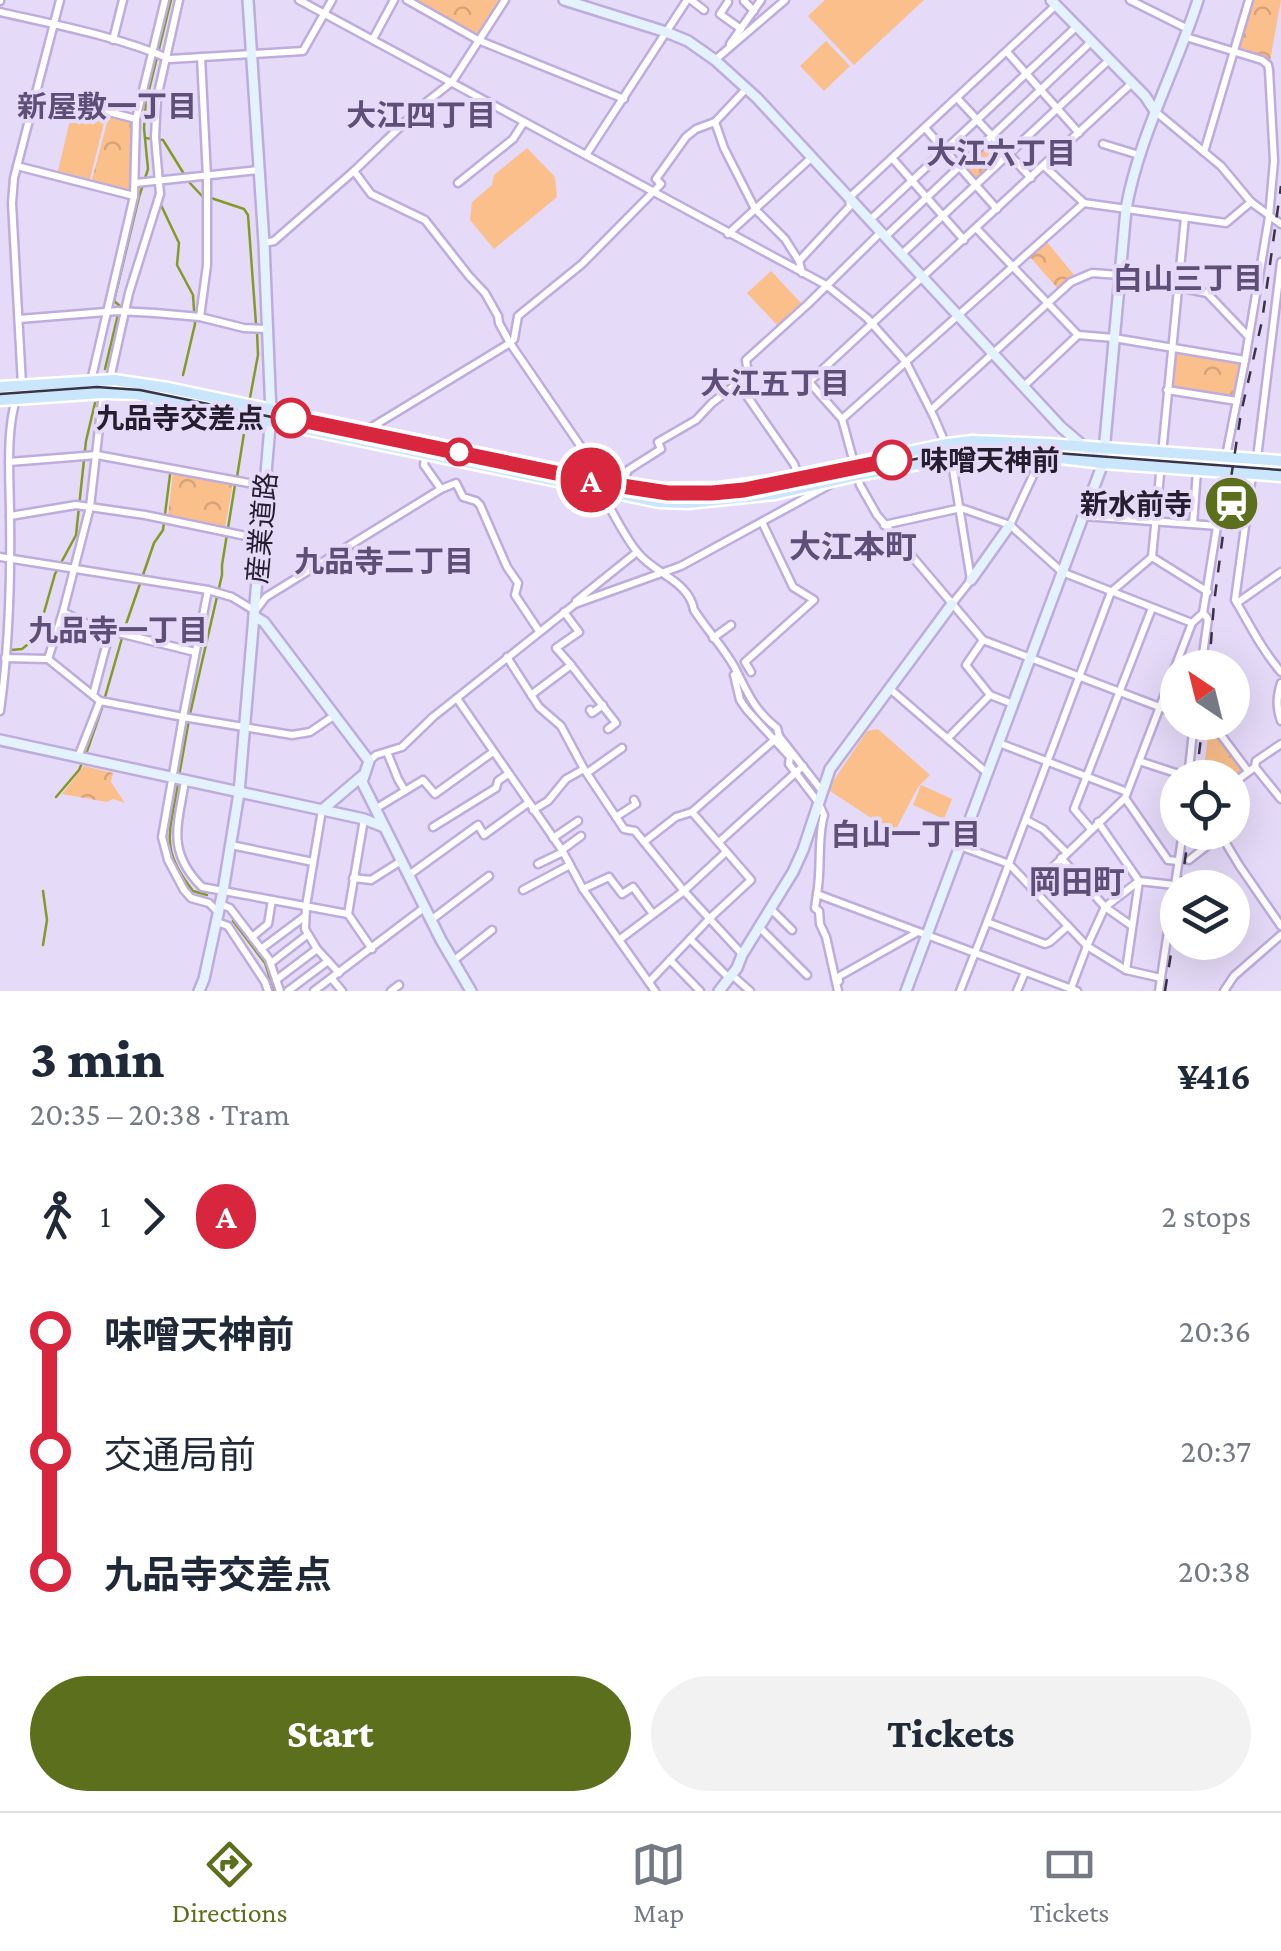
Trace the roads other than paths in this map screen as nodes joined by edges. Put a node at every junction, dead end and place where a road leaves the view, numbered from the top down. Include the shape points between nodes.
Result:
1 (60, 0) edge
2 (123, 0) edge
3 (165, 0) edge
4 (179, 0) edge
5 (248, 0) edge
6 (299, 0) edge
7 (332, 0) edge
8 (394, 0) edge
9 (407, 0) edge
10 (505, 0) edge
11 (564, 0) edge
12 (689, 0) edge
13 (745, 0) edge
14 (762, 0) edge
15 (784, 0) edge
16 (1130, 0) edge
17 (1198, 0) edge
18 (1249, 0) edge
19 (728, 2) edge
20 (1053, 2) edge
21 (704, 10) dead end
22 (754, 10) junction
23 (0, 12) edge
24 (324, 13) junction
25 (54, 24) junction
26 (1076, 26) junction
27 (741, 29) junction
28 (666, 32) junction
29 (1187, 33) junction
30 (373, 39) junction
31 (113, 40) junction
32 (478, 40) junction
33 (1091, 42) junction
34 (724, 52) junction
35 (1006, 52) junction
36 (1234, 52) junction
37 (158, 53) junction
38 (252, 55) junction
39 (201, 57) junction
40 (715, 60) junction
41 (1109, 60) junction
42 (1026, 74) junction
43 (452, 82) junction
44 (1132, 83) junction
45 (746, 88) junction
46 (1042, 91) junction
47 (35, 93) junction
48 (624, 98) junction
49 (957, 98) junction
50 (1058, 108) junction
51 (1155, 112) junction
52 (136, 119) junction
53 (977, 120) junction
54 (524, 122) junction
55 (714, 122) junction
56 (924, 128) junction
57 (1079, 133) junction
58 (993, 136) junction
59 (1104, 144) dead end
60 (945, 150) junction
61 (1204, 152) junction
62 (1008, 154) junction
63 (1139, 155) junction
64 (586, 156) junction
65 (812, 158) junction
66 (892, 158) junction
67 (17, 166) junction
68 (1044, 166) junction
69 (960, 167) junction
70 (258, 170) junction
71 (354, 171) junction
72 (207, 176) junction
73 (1031, 178) junction
74 (912, 180) junction
75 (157, 181) junction
76 (138, 183) junction
77 (458, 183) dead end
78 (976, 184) junction
79 (654, 192) junction
80 (134, 196) junction
81 (849, 198) junction
82 (927, 198) junction
83 (1251, 202) junction
84 (1084, 203) junction
85 (1126, 208) junction
86 (998, 209) junction
87 (755, 210) junction
88 (942, 216) junction
89 (1185, 217) junction
90 (1269, 217) junction
91 (870, 220) junction
92 (1281, 224) edge
93 (976, 228) junction
94 (728, 234) junction
95 (883, 235) junction
96 (964, 240) junction
97 (264, 244) junction
98 (900, 254) junction
99 (799, 262) junction
100 (1281, 262) edge
101 (1013, 266) junction
102 (802, 273) junction
103 (1120, 275) junction
104 (923, 277) junction
105 (826, 286) junction
106 (1178, 287) junction
107 (1048, 302) junction
108 (123, 312) junction
109 (106, 313) junction
110 (958, 315) junction
111 (196, 317) junction
112 (18, 319) junction
113 (872, 325) junction
114 (268, 329) junction
115 (1276, 333) edge
116 (1078, 336) junction
117 (1249, 337) junction
118 (1114, 338) junction
119 (510, 343) junction
120 (1172, 349) junction
121 (993, 352) junction
122 (1245, 360) junction
123 (906, 362) junction
124 (101, 380) junction
125 (738, 383) junction
126 (22, 384) junction
127 (5, 386) edge
128 (1024, 386) junction
129 (1167, 390) junction
130 (99, 394) junction
131 (9, 400) edge
132 (1237, 401) junction
133 (271, 409) junction
134 (930, 410) junction
135 (842, 418) junction
136 (270, 423) junction
137 (1061, 427) junction
138 (369, 430) junction
139 (350, 439) junction
140 (427, 441) junction
141 (947, 444) junction
142 (1083, 446) junction
143 (1045, 448) junction
144 (1106, 448) junction
145 (1162, 453) junction
146 (426, 455) junction
147 (90, 456) junction
148 (1226, 456) junction
149 (951, 457) junction
150 (1256, 458) junction
151 (1281, 461) edge
152 (9, 462) junction
153 (1103, 463) junction
154 (1160, 467) junction
155 (1197, 469) junction
156 (856, 470) junction
157 (1226, 472) junction
158 (1252, 474) junction
159 (799, 475) junction
160 (1281, 476) edge
161 (839, 480) junction
162 (622, 483) junction
163 (602, 485) junction
164 (266, 486) junction
165 (441, 489) junction
166 (798, 489) junction
167 (775, 494) junction
168 (90, 507) junction
169 (961, 508) junction
170 (778, 512) junction
171 (10, 516) junction
172 (1083, 516) junction
173 (762, 522) junction
174 (1156, 522) junction
175 (1193, 524) junction
176 (884, 525) junction
177 (1010, 525) junction
178 (1218, 526) junction
179 (261, 539) junction
180 (637, 552) junction
181 (5, 557) edge
182 (1152, 558) junction
183 (75, 567) junction
184 (1062, 572) junction
185 (1281, 572) edge
186 (664, 574) junction
187 (971, 580) junction
188 (208, 590) junction
189 (1111, 592) junction
190 (1208, 592) junction
191 (1237, 603) junction
192 (575, 604) junction
193 (952, 604) junction
194 (1152, 608) junction
195 (63, 612) junction
196 (564, 612) junction
197 (255, 613) junction
198 (1203, 613) junction
199 (1192, 622) junction
200 (731, 625) dead end
201 (110, 631) junction
202 (539, 631) junction
203 (713, 638) junction
204 (983, 640) junction
205 (1181, 650) edge
206 (1204, 650) edge
207 (195, 652) junction
208 (507, 657) junction
209 (5, 658) junction
210 (48, 660) junction
211 (1030, 660) junction
212 (571, 665) junction
213 (751, 672) dead end
214 (1281, 672) edge
215 (1080, 677) junction
216 (1281, 682) edge
217 (890, 688) junction
218 (1119, 692) junction
219 (990, 694) junction
220 (531, 695) junction
221 (96, 698) junction
222 (458, 700) junction
223 (1013, 704) junction
224 (603, 705) junction
225 (1160, 707) joint
226 (590, 710) dead end
227 (0, 711) edge
228 (335, 715) junction
229 (182, 717) junction
230 (1281, 720) edge
231 (244, 727) junction
232 (608, 729) dead end
233 (776, 738) junction
234 (948, 738) junction
235 (0, 740) edge
236 (1226, 740) edge
237 (999, 743) junction
238 (1281, 744) edge
239 (622, 748) dead end
240 (387, 752) junction
241 (492, 752) junction
242 (78, 757) junction
243 (370, 760) junction
244 (1139, 761) junction
245 (1048, 762) junction
246 (803, 766) junction
247 (1160, 768) edge
248 (1251, 769) junction
249 (585, 771) junction
250 (795, 772) junction
251 (987, 773) junction
252 (508, 774) junction
253 (362, 775) junction
254 (173, 778) junction
255 (1087, 778) junction
256 (185, 781) junction
257 (822, 790) junction
258 (405, 791) junction
259 (239, 793) junction
260 (1126, 795) junction
261 (1281, 799) edge
262 (818, 802) junction
263 (636, 804) dead end
264 (531, 806) junction
265 (375, 808) junction
266 (322, 810) junction
267 (692, 812) junction
268 (616, 818) junction
269 (364, 819) junction
270 (1026, 820) junction
271 (578, 822) dead end
272 (1098, 822) junction
273 (384, 826) junction
274 (434, 826) dead end
275 (1090, 830) junction
276 (581, 836) dead end
277 (554, 838) junction
278 (644, 842) junction
279 (719, 842) junction
280 (230, 845) junction
281 (960, 846) junction
282 (1179, 850) edge
283 (1202, 850) edge
284 (1230, 850) edge
285 (563, 851) junction
286 (726, 852) junction
287 (1064, 855) junction
288 (1178, 860) junction
289 (1189, 860) dead end
290 (401, 861) junction
291 (313, 862) junction
292 (538, 864) dead end
293 (1009, 864) junction
294 (570, 865) junction
295 (1176, 870) edge
296 (409, 875) junction
297 (489, 876) dead end
298 (353, 878) junction
299 (1139, 881) junction
300 (1160, 883) edge
301 (1031, 888) junction
302 (583, 889) junction
303 (523, 890) dead end
304 (684, 890) junction
305 (223, 891) junction
306 (818, 894) junction
307 (272, 900) junction
308 (306, 906) junction
309 (425, 907) junction
310 (1106, 907) junction
311 (770, 909) junction
312 (218, 913) junction
313 (348, 914) junction
314 (654, 914) junction
315 (304, 917) junction
316 (710, 918) junction
317 (431, 920) junction
318 (987, 922) junction
319 (1068, 926) junction
320 (1132, 926) junction
321 (1281, 926) edge
322 (759, 927) junction
323 (492, 930) dead end
324 (792, 930) dead end
325 (922, 934) junction
326 (307, 935) junction
327 (1281, 935) edge
328 (252, 937) junction
329 (690, 939) junction
330 (619, 940) junction
331 (1087, 946) junction
332 (317, 948) junction
333 (261, 949) junction
334 (372, 949) junction
335 (742, 954) junction
336 (975, 954) junction
337 (670, 960) junction
338 (1164, 960) edge
339 (328, 961) junction
340 (453, 962) junction
341 (271, 963) junction
342 (1126, 970) junction
343 (1025, 972) junction
344 (806, 975) dead end
345 (335, 976) junction
346 (730, 976) junction
347 (1161, 978) junction
348 (276, 980) junction
349 (649, 982) junction
350 (399, 985) dead end
351 (467, 989) edge
352 (1073, 990) edge
353 (199, 991) edge
354 (268, 991) edge
355 (280, 991) edge
356 (288, 991) edge
357 (314, 991) edge
358 (341, 991) edge
359 (392, 991) edge
360 (655, 991) edge
361 (700, 991) edge
362 (718, 991) edge
363 (750, 991) edge
364 (840, 991) edge
365 (906, 991) edge
366 (960, 991) edge
367 (1018, 991) edge
368 (1159, 991) edge
369 (1224, 991) edge

1 - 25 street
2 - 31 street
3 - 37 street
4 - 37 street
5 - 38 street, 産業道路
6 - 24 street
7 - 24 street
8 - 30 street
9 - 32 street
10 - 32 street
11 - 28 street
12 - 21 street
12 - 28 street
13 - 22 street
14 - 22 street
15 - 34 street
16 - 29 street
17 - 29 street
18 - 36 street
19 - 27 street via 720,14
20 - 26 street
20 - 35 street
22 - 27 street
23 - 25 street
24 - 30 street
24 - 38 street via 303,51
25 - 31 street
25 - 47 street
26 - 33 street
26 - 42 street
27 - 34 street
28 - 40 street
28 - 48 street
29 - 36 street
29 - 51 street
30 - 43 street
31 - 37 street
32 - 43 street
32 - 48 street
33 - 41 street
33 - 46 street
34 - 40 street
35 - 42 street
35 - 49 street
36 - 61 street
36 - 90 street via 1262,60 1269,70 1274,161
37 - 39 street
37 - 52 street
37 - 75 street
38 - 39 street
38 - 70 street, 産業道路
39 - 72 street
40 - 45 street
41 - 44 street
41 - 50 street
42 - 46 street
42 - 53 street
43 - 54 street
43 - 71 street
44 - 51 street
44 - 57 street
45 - 55 street
45 - 65 street
46 - 50 street
46 - 58 street
47 - 52 street
47 - 67 street
48 - 64 street
49 - 53 street
49 - 56 street
50 - 57 street
50 - 62 street
51 - 61 street
51 - 63 street
52 - 76 street
53 - 58 street
53 - 60 street
54 - 64 street
54 - 77 street via 513,139
55 - 79 street via 686,137
55 - 87 street
56 - 60 street
56 - 66 street
57 - 68 street
58 - 62 street
58 - 69 street
59 - 63 street
60 - 69 street
60 - 74 street
61 - 83 street
62 - 73 street
62 - 78 street
63 - 85 street
64 - 79 street
65 - 81 street
65 - 87 street
66 - 74 street
66 - 81 street
67 - 80 street
67 - 112 street via 12,202
68 - 73 street
68 - 84 street
69 - 78 street
69 - 82 street
70 - 72 street
70 - 97 street, 産業道路
71 - 97 street
71 - 119 street via 371,194 426,220 485,292
72 - 75 street
72 - 111 street via 207,265
73 - 86 street
74 - 82 street
74 - 91 street
75 - 76 street
75 - 108 street via 157,210
76 - 80 street
78 - 86 street
78 - 88 street
79 - 94 street
79 - 119 street via 518,316
80 - 109 street
81 - 91 street
81 - 99 street via 850,206
82 - 88 street
82 - 95 street
83 - 89 street via 1226,223
83 - 90 street
84 - 85 street
84 - 101 street
85 - 89 street
85 - 103 street
86 - 93 street
87 - 94 street
87 - 99 street
88 - 96 street
88 - 98 street
89 - 106 street
90 - 92 street
90 - 117 street
91 - 95 street
93 - 96 street
93 - 101 street
94 - 102 street
95 - 98 street
95 - 105 street
96 - 104 street
97 - 114 street, 産業道路
98 - 104 street
99 - 102 street
100 - 115 street
101 - 107 street
101 - 110 street
102 - 105 street
103 - 106 street
103 - 107 street via 1083,275
103 - 118 street
104 - 110 street
104 - 113 street
105 - 113 street
105 - 125 street via 746,360 748,374
106 - 117 street via 1207,294
106 - 120 street
107 - 116 street
107 - 121 street
108 - 109 street
108 - 111 street
108 - 124 street
109 - 112 street
109 - 124 street
110 - 121 street
110 - 123 street
111 - 114 street
112 - 126 street
113 - 123 street
113 - 135 street via 809,382
114 - 133 street, 産業道路
115 - 150 street
116 - 118 street
116 - 128 street
117 - 122 street
118 - 120 street
118 - 144 street
119 - 138 street
119 - 163 street
120 - 122 street
120 - 129 street
121 - 128 street
121 - 134 street
122 - 132 street
123 - 134 street
123 - 135 street
124 - 126 main road
124 - 133 main road
125 - 159 street
125 - 162 street via 658,442 660,449 628,470
126 - 127 main road
126 - 131 street
128 - 137 street
129 - 132 street
129 - 145 street
130 - 131 main road
130 - 136 main road via 136,394
130 - 147 street
131 - 152 street
132 - 148 street
133 - 136 street, 産業道路
133 - 138 main road
134 - 141 street
135 - 156 street
136 - 139 main road
136 - 164 street, 産業道路
137 - 142 street
137 - 143 street
138 - 139 street
138 - 140 main road
139 - 146 main road
140 - 146 street
140 - 163 main road
141 - 143 main road
141 - 149 street
141 - 156 main road
142 - 143 main road
142 - 144 main road
142 - 153 street
143 - 149 main road
143 - 153 main road
143 - 177 street
144 - 145 main road
144 - 153 street
145 - 148 main road
145 - 154 street
146 - 163 main road
146 - 165 street via 424,465
147 - 152 street
147 - 164 street
147 - 168 street
148 - 150 main road
149 - 156 main road
149 - 169 street
150 - 151 main road
152 - 171 street
153 - 154 main road
153 - 172 street
154 - 155 main road
154 - 174 street
155 - 157 main road
155 - 175 street
156 - 159 main road
156 - 161 main road
156 - 176 street
157 - 158 main road
157 - 178 street
158 - 160 main road
158 - 191 street
159 - 162 main road via 689,490
159 - 166 street
161 - 166 main road
161 - 170 street
162 - 163 main road
163 - 167 main road via 659,502
163 - 180 street
164 - 179 street, 産業道路
165 - 197 street via 266,597
165 - 202 street via 456,483 463,497 480,505 518,583 515,595
166 - 167 main road
166 - 170 street
167 - 170 street via 782,505
168 - 171 street
168 - 179 street
168 - 183 street
169 - 176 street
169 - 177 street
169 - 187 street
170 - 173 street
171 - 181 street
172 - 174 street
172 - 184 street
173 - 186 street
173 - 213 street via 793,587 814,600 745,662
174 - 175 street
174 - 182 street
175 - 178 street
176 - 193 street
177 - 184 street
177 - 187 street
178 - 190 street
179 - 197 street, 産業道路
180 - 186 street
180 - 192 street
181 - 183 street
181 - 209 street
182 - 189 street
182 - 190 street
183 - 188 street
183 - 195 street
184 - 189 street
184 - 211 street
185 - 191 street
186 - 192 street
186 - 203 street via 692,602
186 - 233 street via 733,672 746,710
187 - 193 street
188 - 197 street
188 - 207 street
189 - 194 street
189 - 215 street
190 - 198 street
191 - 214 street
192 - 196 street
193 - 204 street
193 - 217 street
194 - 199 street
194 - 218 street
195 - 201 street
195 - 210 street
196 - 202 street
196 - 212 street via 579,632 556,648
197 - 228 street
197 - 231 street, 産業道路
198 - 199 street
198 - 206 street
199 - 205 street
200 - 203 street
201 - 207 street
201 - 221 street
202 - 208 street
203 - 233 street via 777,728
204 - 211 street
204 - 219 street via 966,665
207 - 229 street
208 - 220 street
208 - 222 street
209 - 210 street
209 - 227 street
210 - 221 street
211 - 215 street
211 - 223 street
212 - 220 street
212 - 224 street
215 - 218 street
215 - 245 street
216 - 230 street
217 - 234 street
217 - 257 street via 835,760
218 - 225 street
218 - 255 street
219 - 223 street
219 - 234 street
220 - 249 street via 561,726
221 - 229 street
221 - 242 street
222 - 240 street
222 - 241 street
223 - 237 street
224 - 226 street
224 - 232 street via 616,723
225 - 244 street
228 - 231 street via 292,736
228 - 243 street
229 - 231 street
229 - 254 street
231 - 259 street, 産業道路
233 - 246 street
233 - 250 street
233 - 267 street
234 - 251 street
235 - 242 street
236 - 248 street
237 - 245 street
237 - 251 street
238 - 248 street
239 - 249 street
240 - 243 street
240 - 258 street
241 - 252 street
241 - 258 street via 435,794 423,780
242 - 254 street
243 - 253 street
244 - 247 street
244 - 260 street
245 - 255 street
245 - 270 street
246 - 250 street
246 - 257 street
248 - 261 street
249 - 264 street via 566,778 548,801
249 - 268 street
250 - 262 street
250 - 279 street
251 - 281 street
252 - 264 street
252 - 274 street
253 - 265 street
253 - 266 street
254 - 256 street
254 - 312 street via 164,850 190,898
255 - 260 street
255 - 275 street via 1074,809
256 - 259 street
256 - 305 street via 177,848 196,882
257 - 262 street
258 - 265 street
259 - 266 street
259 - 280 street, 産業道路
260 - 272 street
260 - 288 street via 1168,860
262 - 306 street via 824,815
262 - 311 street via 803,850
263 - 268 street
264 - 277 street
264 - 296 street via 484,835 478,826
265 - 273 street
266 - 269 street
266 - 291 street
267 - 278 street
267 - 279 street
268 - 278 street
269 - 273 street
269 - 298 street
270 - 287 street via 1044,829
270 - 293 street
271 - 277 street
272 - 275 street
272 - 299 street
273 - 290 street
275 - 287 street
276 - 285 street
277 - 285 street
278 - 304 street
279 - 286 street
280 - 291 street
280 - 305 street, 産業道路
281 - 293 street
281 - 325 street
282 - 288 street
283 - 289 street
284 - 321 street
285 - 292 street
285 - 294 street
286 - 304 street
286 - 316 street via 751,880
287 - 301 street
287 - 310 street
288 - 295 street
290 - 296 street
290 - 298 street via 371,880
291 - 308 street
293 - 301 street
293 - 318 street
294 - 302 street
294 - 303 street
296 - 309 street
297 - 317 street
298 - 313 street
299 - 300 street
299 - 310 street
299 - 320 street
301 - 319 street
302 - 314 street via 609,877 622,894 633,886
302 - 330 street
304 - 314 street
304 - 316 street
305 - 307 street
305 - 312 street, 産業道路
306 - 325 street
306 - 364 street via 815,908
307 - 308 street
307 - 328 street via 268,924
308 - 313 street
308 - 315 street
309 - 317 street
309 - 334 street
310 - 320 street
310 - 331 street
311 - 322 street
311 - 324 street
312 - 328 street via 230,908
312 - 353 street, 産業道路
312 - 354 street
313 - 334 street
314 - 330 street
315 - 326 street
315 - 333 street
316 - 329 street
316 - 335 street
317 - 340 street
318 - 319 street via 1045,944
318 - 336 street
319 - 331 street
320 - 342 street
322 - 335 street
322 - 344 street
323 - 340 street
325 - 336 street
325 - 364 street via 838,978
325 - 365 street
326 - 332 street
326 - 341 street
327 - 369 street
328 - 333 street
329 - 337 street
329 - 346 street
330 - 349 street
331 - 342 street
331 - 352 street
332 - 339 street
332 - 348 street
333 - 341 street
334 - 345 street
335 - 346 street
336 - 343 street
336 - 366 street
337 - 349 street
337 - 361 street
338 - 347 street
339 - 345 street
339 - 356 street
340 - 351 street
341 - 348 street
342 - 347 street
343 - 352 street
343 - 367 street
345 - 357 street
345 - 358 street
346 - 362 street
346 - 363 street
347 - 368 street
348 - 355 street
349 - 360 street
350 - 359 street

